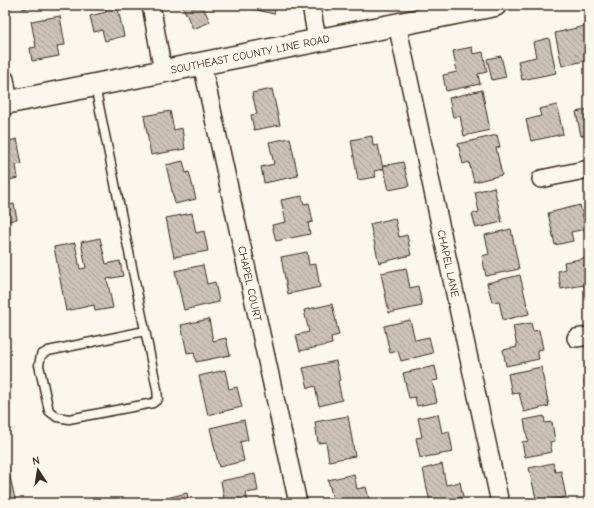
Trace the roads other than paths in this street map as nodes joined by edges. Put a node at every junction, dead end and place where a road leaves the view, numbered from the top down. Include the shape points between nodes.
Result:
1 (151, 5) edge
2 (311, 5) edge
3 (495, 5) edge
4 (469, 8) edge
5 (397, 24) junction
6 (317, 40) junction
7 (202, 64) junction
8 (163, 72) junction
9 (5, 80) edge
10 (95, 85) junction
11 (7, 103) edge
12 (589, 169) edge
13 (541, 179) dead end
14 (145, 331) junction
15 (298, 503) edge
16 (500, 503) edge

1 - 8 street
2 - 6 street
3 - 4 street, SOUTHEAST COUNTY LINE ROAD
4 - 5 street, SOUTHEAST COUNTY LINE ROAD
5 - 6 street, SOUTHEAST COUNTY LINE ROAD
5 - 16 street, CHAPEL LANE
6 - 7 street, SOUTHEAST COUNTY LINE ROAD
7 - 8 street, SOUTHEAST COUNTY LINE ROAD
7 - 15 street, CHAPEL COURT
8 - 10 street, SOUTHEAST COUNTY LINE ROAD
9 - 11 street
10 - 11 street, SOUTHEAST COUNTY LINE ROAD
10 - 14 lane
12 - 13 street
14 - 14 lane via 158,398 153,403 69,418 58,417 49,411 39,364 41,355 48,350

